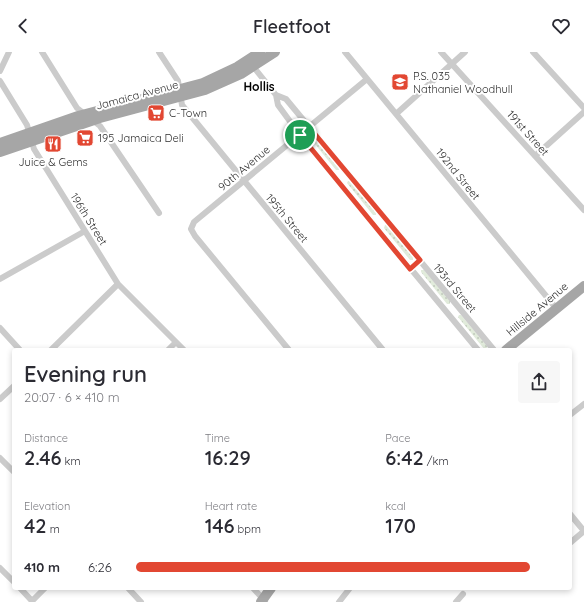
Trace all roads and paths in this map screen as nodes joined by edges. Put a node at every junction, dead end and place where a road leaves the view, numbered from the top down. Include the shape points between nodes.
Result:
1 (9, 52) edge
2 (42, 52) edge
3 (159, 52) edge
4 (260, 52) edge
5 (275, 52) edge
6 (346, 52) edge
7 (441, 52) edge
8 (465, 52) edge
9 (533, 52) edge
10 (251, 63) junction
11 (452, 64) junction
12 (0, 71) edge
13 (367, 79) junction
14 (0, 81) edge
15 (179, 90) junction
16 (276, 95) junction
17 (584, 108) edge
18 (584, 112) edge
19 (396, 114) junction
20 (88, 117) junction
21 (309, 127) junction
22 (300, 135) junction
23 (31, 137) junction
24 (0, 143) edge
25 (0, 152) edge
26 (535, 156) junction
27 (347, 173) junction
28 (337, 180) junction
29 (244, 181) junction
30 (584, 210) edge
31 (159, 213) dead end
32 (381, 214) junction
33 (372, 223) junction
34 (85, 231) junction
35 (420, 260) junction
36 (410, 269) junction
37 (0, 279) edge
38 (118, 284) junction
39 (584, 286) edge
40 (457, 306) junction
41 (556, 308) junction
42 (448, 314) junction
43 (0, 328) edge
44 (176, 342) junction
45 (18, 348) edge
46 (53, 348) edge
47 (170, 348) edge
48 (182, 348) edge
49 (287, 348) edge
50 (381, 348) edge
51 (476, 348) edge
52 (492, 348) edge
53 (508, 348) edge
54 (12, 388) edge
55 (0, 399) edge
56 (584, 404) edge
57 (572, 413) edge
58 (0, 458) edge
59 (12, 470) edge
60 (572, 516) edge
61 (572, 541) edge
62 (0, 568) edge
63 (12, 580) edge
64 (22, 590) edge
65 (43, 590) edge
66 (130, 590) edge
67 (255, 590) edge
68 (270, 590) edge
69 (348, 590) edge
70 (463, 594) dead end
71 (264, 601) edge
72 (32, 602) edge
73 (141, 602) edge
74 (339, 602) edge
75 (456, 602) edge

1 - 12 street
2 - 20 street via 77,108
3 - 15 street, 195th Street via 176,77
4 - 10 main road, Jamaica Avenue
5 - 10 main road, Jamaica Avenue
6 - 13 street, 192nd Street
7 - 11 street, 191st Street
8 - 11 street
9 - 17 street
10 - 15 main road, Jamaica Avenue
10 - 16 street, 193rd Street
11 - 19 street
11 - 26 street, 191st Street
13 - 19 street, 192nd Street
13 - 21 street, 90th Avenue
14 - 23 street, 196th Street via 27,125
15 - 20 main road, Jamaica Avenue
15 - 29 street, 195th Street via 182,105
16 - 21 street, 193rd Street via 286,99
16 - 22 street, 193rd Street via 278,106
18 - 26 street
19 - 41 street, 192nd Street
20 - 23 main road, Jamaica Avenue
20 - 31 street via 100,126
21 - 22 street, 90th Avenue
21 - 27 street, 193rd Street
22 - 28 street, 193rd Street
22 - 29 street, 90th Avenue
23 - 24 main road, Jamaica Avenue
23 - 25 main road, Jamaica Avenue
23 - 34 street, 196th Street via 34,149
26 - 30 street, 191st Street
27 - 28 street
27 - 32 street, 193rd Street
28 - 33 street, 193rd Street
29 - 49 street, 90th Avenue via 194,222 191,229
29 - 50 street, 195th Street
32 - 33 street
32 - 35 street, 193rd Street
33 - 36 street, 193rd Street
34 - 37 street
34 - 38 street, 196th Street
35 - 36 street
35 - 40 street, 193rd Street
36 - 42 street, 193rd Street
38 - 44 street, 196th Street
38 - 46 street
39 - 41 main road, Hillside Avenue
40 - 42 street
40 - 52 street, 193rd Street
41 - 53 main road, Hillside Avenue
42 - 51 street, 193rd Street
43 - 45 street
44 - 47 street
44 - 48 street, 196th Street
54 - 55 street
56 - 57 street
58 - 59 street
60 - 61 street via 584,531
62 - 63 street
64 - 72 street
65 - 72 street
66 - 73 street
67 - 71 street
68 - 71 main road
69 - 74 street
70 - 75 street

